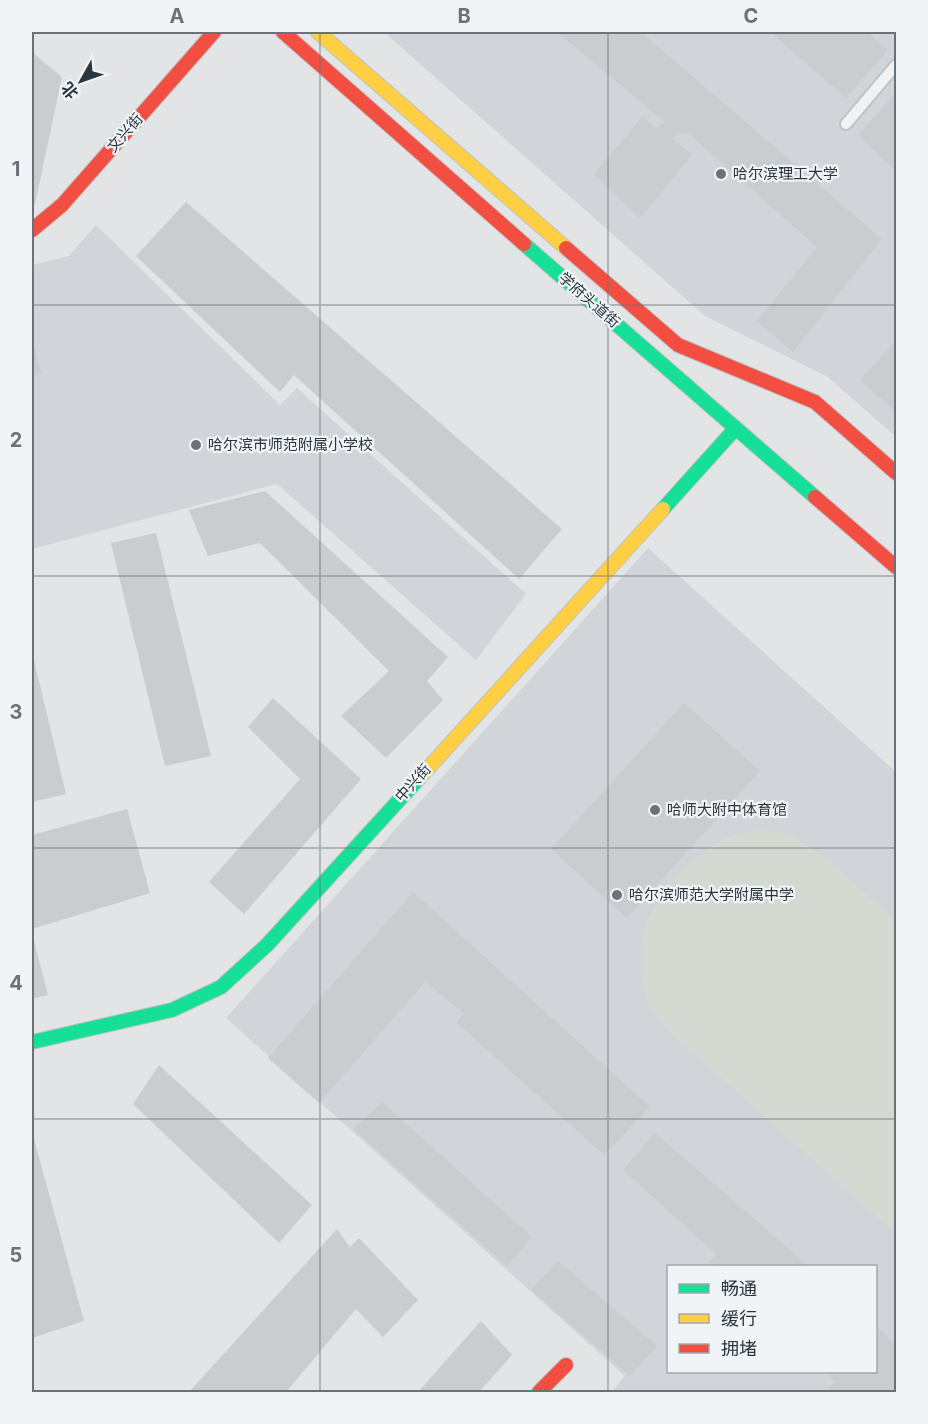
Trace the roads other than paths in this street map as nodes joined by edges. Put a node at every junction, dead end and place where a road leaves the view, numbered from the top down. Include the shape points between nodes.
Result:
1 (214, 32) edge
2 (284, 32) edge
3 (318, 32) edge
4 (897, 65) edge
5 (846, 124) dead end
6 (32, 230) edge
7 (735, 429) junction
8 (897, 473) edge
9 (897, 567) edge
10 (32, 1042) edge
11 (566, 1365) dead end
12 (539, 1392) edge

1 - 6 main road, 文兴街 via 62,205
2 - 7 main road, 学府头道街
3 - 8 main road, 学府头道街 via 678,345 815,402
4 - 5 lane
7 - 9 main road, 学府头道街
7 - 10 main road, 中兴街 via 267,945 221,987 172,1010
11 - 12 main road

